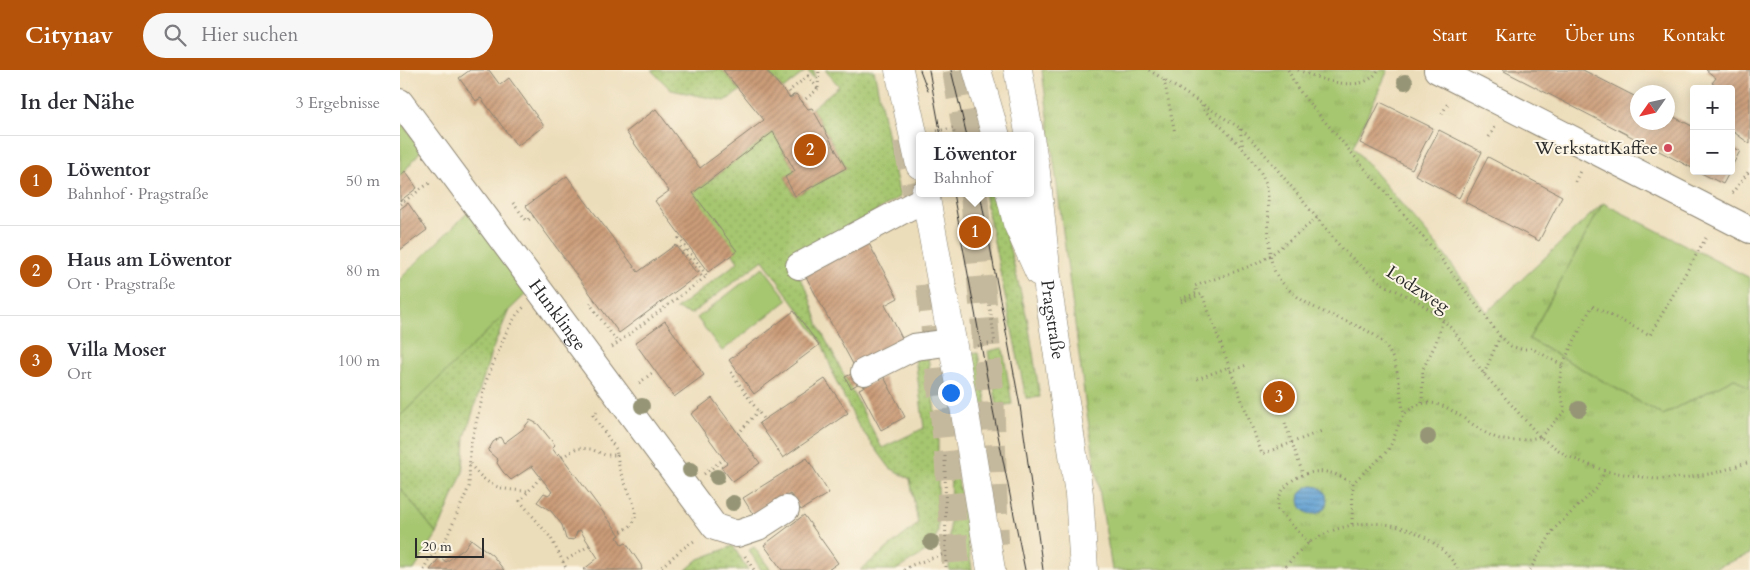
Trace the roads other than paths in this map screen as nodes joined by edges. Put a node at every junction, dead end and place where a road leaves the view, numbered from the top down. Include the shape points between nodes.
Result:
1 (899, 70) edge
2 (977, 70) edge
3 (1018, 70) edge
4 (1437, 70) edge
5 (400, 102) edge
6 (995, 132) edge
7 (1029, 132) edge
8 (916, 147) tunnel mouth
9 (1034, 161) edge
10 (924, 197) edge
11 (926, 197) tunnel mouth
12 (1011, 197) edge
13 (1750, 230) edge
14 (799, 266) dead end
15 (1049, 296) junction
16 (952, 342) junction
17 (864, 372) dead end
18 (786, 510) dead end
19 (992, 570) edge
20 (1084, 570) edge

1 - 8 main road
2 - 6 main road
3 - 7 main road, Pragstraße
4 - 13 street
5 - 18 street, Hunklinge via 715,527 737,534 758,527
9 - 15 main road, Pragstraße
10 - 14 street
11 - 16 main road
12 - 15 main road via 1017,223
15 - 20 main road, Pragstraße via 1079,494
16 - 17 street via 914,346
16 - 19 main road

